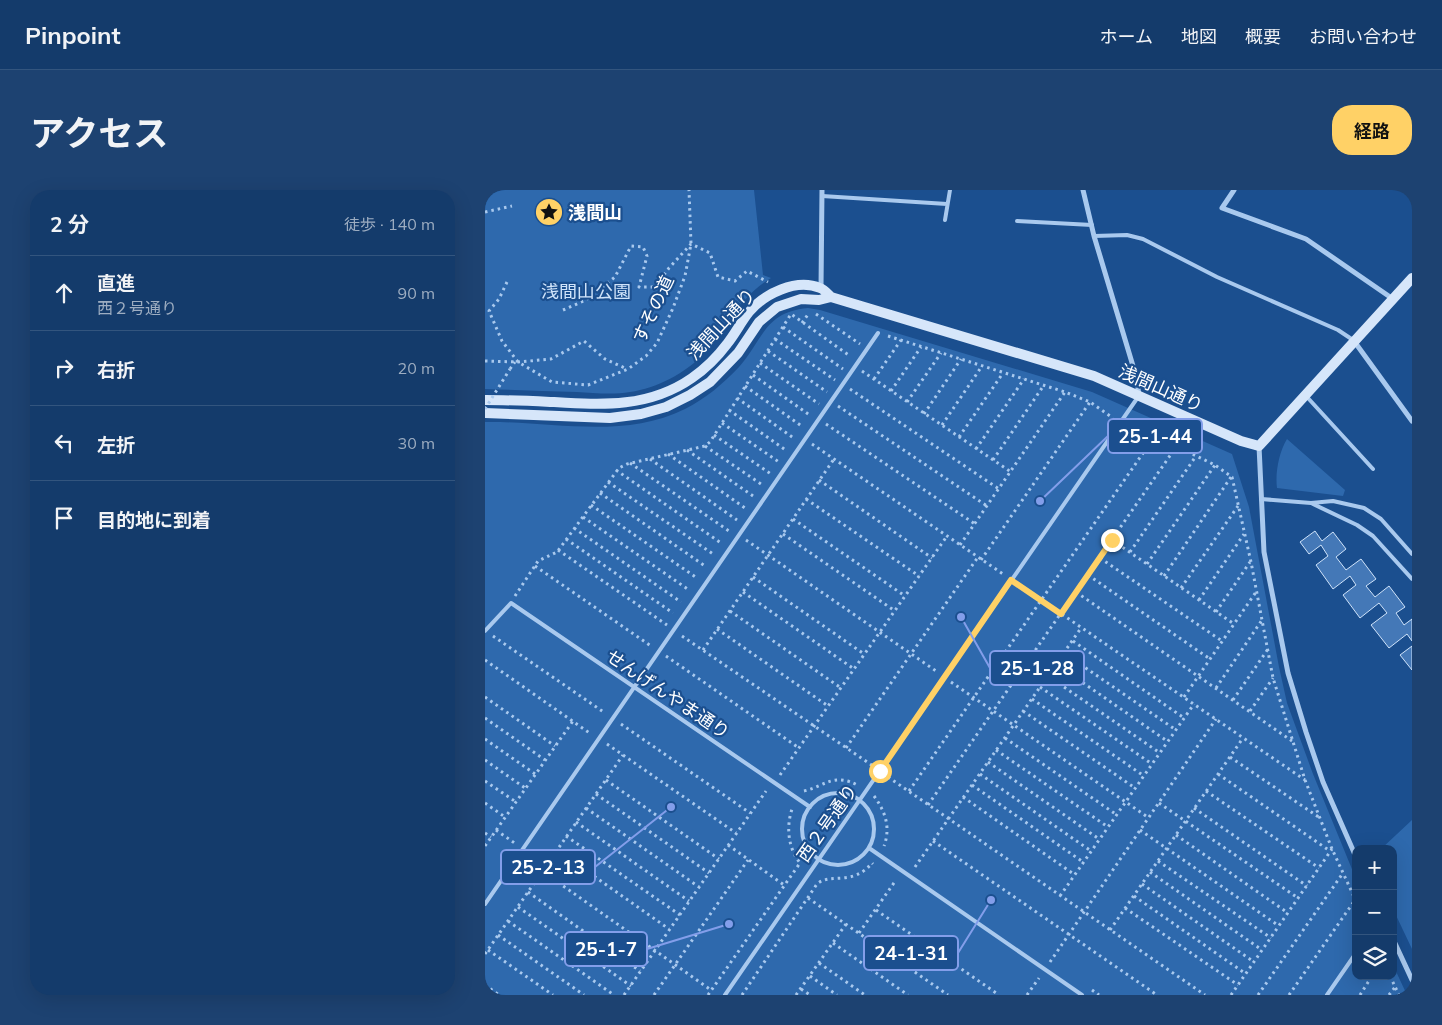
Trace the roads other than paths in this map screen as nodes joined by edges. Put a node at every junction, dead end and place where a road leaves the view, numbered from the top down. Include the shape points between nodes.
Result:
1 (949, 190) edge
2 (1083, 190) edge
3 (1233, 190) edge
4 (822, 193) edge
5 (947, 204) junction
6 (945, 220) dead end
7 (1017, 221) dead end
8 (1092, 225) junction
9 (1095, 236) junction
10 (1412, 278) edge
11 (821, 288) junction
12 (831, 297) junction
13 (1393, 299) junction
14 (878, 333) road end
15 (1355, 341) junction
16 (1305, 395) junction
17 (1139, 396) junction
18 (485, 400) edge
19 (485, 413) edge
20 (1412, 421) edge
21 (1259, 446) junction
22 (1373, 469) dead end
23 (1261, 499) junction
24 (1311, 503) junction
25 (1412, 554) edge
26 (1412, 579) edge
27 (485, 631) edge
28 (635, 688) junction
29 (860, 800) junction
30 (809, 807) junction
31 (1352, 847) edge
32 (869, 848) junction
33 (819, 859) junction
34 (485, 904) edge
35 (1397, 948) edge
36 (1352, 959) edge
37 (1412, 980) edge
38 (725, 995) edge
39 (1082, 995) edge
40 (1327, 995) edge

1 - 5 lane
2 - 8 street
3 - 13 street via 1222,208 1305,239
4 - 5 lane
4 - 11 street
5 - 6 lane
7 - 8 lane
8 - 9 street
9 - 15 lane via 1127,235 1143,239 1217,277 1338,330
9 - 17 street
10 - 13 street
11 - 12 street, 浅間山通り
11 - 18 street, 浅間山通り via 805,285 770,295 749,312 727,344 692,378 654,397 631,403 606,404
12 - 17 street, 浅間山通り via 1094,376
12 - 19 street, 浅間山通り via 801,299 777,306 759,322 738,353 710,382 666,407 610,418
13 - 15 street
14 - 28 lane
15 - 16 street
15 - 20 street
16 - 21 street
16 - 22 lane
17 - 21 street, 浅間山通り
17 - 29 lane, 西２号通り
21 - 23 street
23 - 24 lane
23 - 31 street via 1264,552 1288,673 1323,782
24 - 25 lane via 1333,501 1364,508 1381,519
24 - 26 lane via 1373,536
27 - 28 lane, せんげんやま通り via 511,603
28 - 30 lane, せんげんやま通り
28 - 34 lane
29 - 30 lane via 850,794 839,793 823,797
29 - 32 lane via 870,812 874,827
29 - 33 lane, 西２号通り
30 - 33 lane via 802,830 804,841
32 - 33 lane via 857,859 841,865
32 - 39 lane
33 - 38 lane, 西２号通り
35 - 37 street
36 - 40 lane

